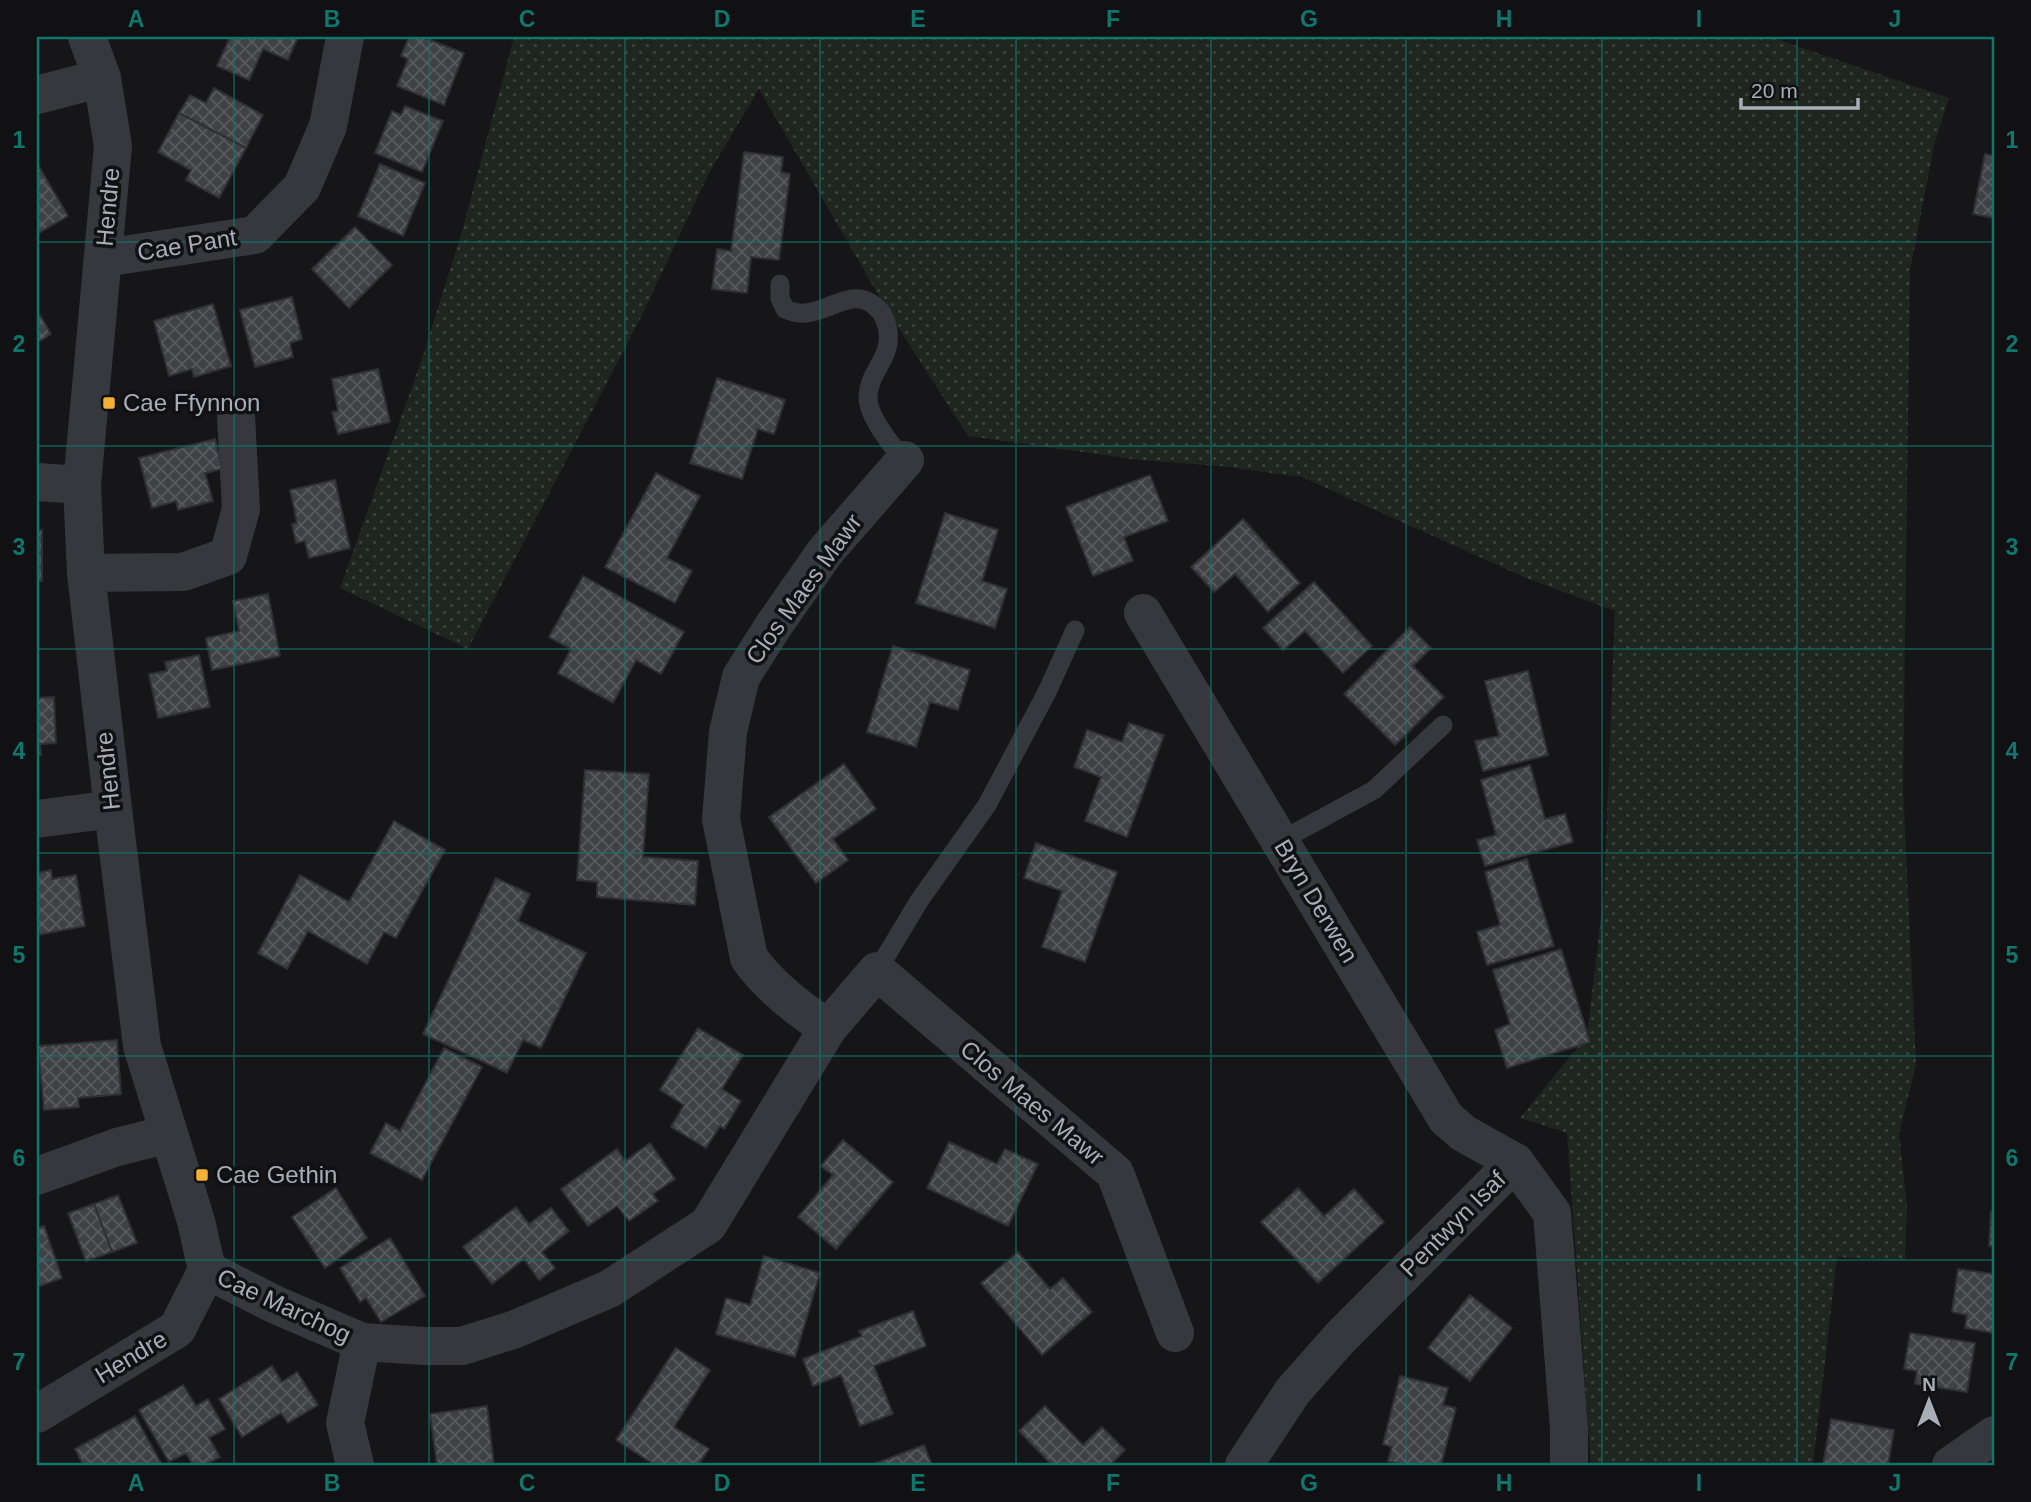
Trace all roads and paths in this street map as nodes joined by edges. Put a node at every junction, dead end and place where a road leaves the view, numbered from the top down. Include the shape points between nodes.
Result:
1 (87, 37) edge
2 (345, 37) edge
3 (102, 78) junction
4 (37, 95) edge
5 (104, 258) junction
6 (780, 284) dead end
7 (236, 416) dead end
8 (905, 460) joint
9 (37, 482) edge
10 (82, 485) junction
11 (86, 573) junction
12 (1143, 613) dead end
13 (1075, 630) dead end
14 (1443, 724) dead end
15 (113, 809) junction
16 (37, 819) edge
17 (1280, 841) junction
18 (877, 971) junction
19 (828, 1028) junction
20 (169, 1135) junction
21 (1515, 1162) junction
22 (37, 1176) edge
23 (207, 1270) junction
24 (1175, 1333) dead end
25 (362, 1342) junction
26 (37, 1414) edge
27 (1994, 1435) edge
28 (355, 1465) edge
29 (1244, 1465) edge
30 (1569, 1465) edge
31 (1951, 1465) edge

1 - 3 street, Hendre
2 - 5 street, Cae Pant via 328,126 302,187 255,235
3 - 4 street
3 - 5 street, Hendre via 113,146
5 - 10 street, Hendre
6 - 8 lane via 785,309 797,313 854,298 880,312 889,341 871,379 868,398 883,432
7 - 11 street via 241,509 228,556 183,572
8 - 19 street, Clos Maes Mawr via 825,552 774,625 741,677 728,732 721,819 749,958 779,992
9 - 10 street
10 - 11 street, Hendre
11 - 15 street, Hendre
12 - 17 street, Bryn Derwen
13 - 18 lane via 986,805
14 - 17 lane via 1374,790
15 - 16 street
15 - 20 street, Hendre via 142,1046
17 - 21 street, Bryn Derwen via 1446,1118 1463,1133
18 - 19 street
18 - 24 street, Clos Maes Mawr via 1115,1173
19 - 25 street via 708,1225 609,1289 513,1330 462,1346
20 - 22 street via 117,1147
20 - 23 street, Hendre
21 - 29 street, Pentwyn Isaf via 1339,1339 1293,1391
21 - 30 street, Pentwyn Isaf via 1552,1213
23 - 25 street, Cae Marchog via 276,1306
23 - 26 street, Hendre via 177,1329
25 - 28 street, Cae Marchog via 345,1423
27 - 31 street

